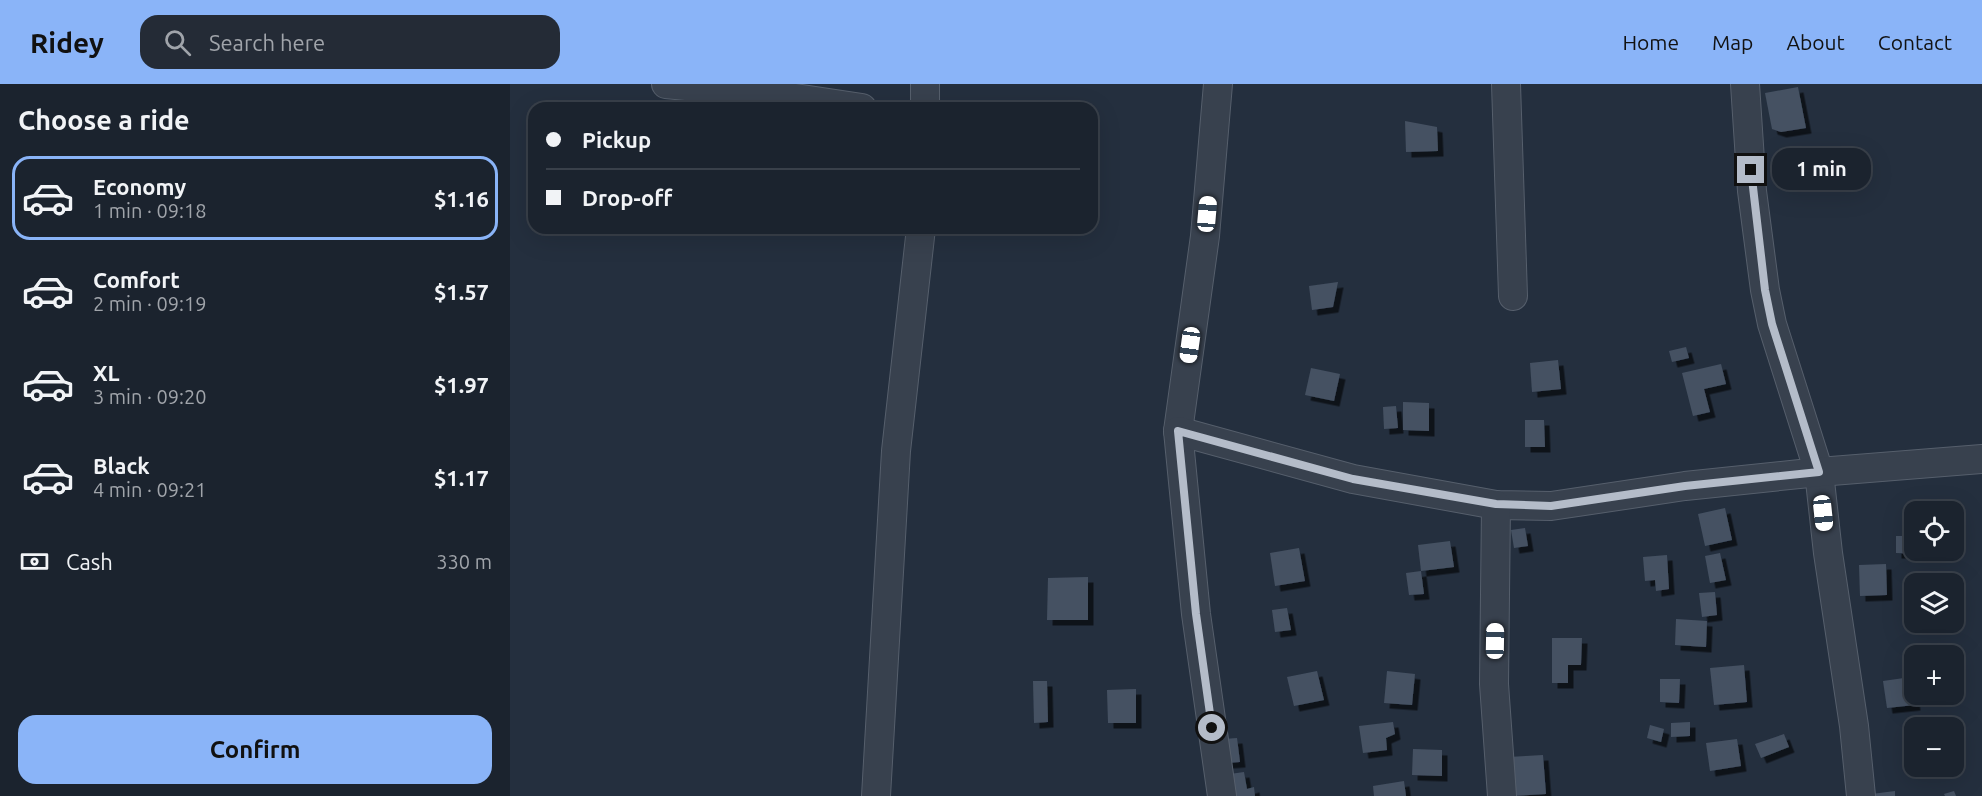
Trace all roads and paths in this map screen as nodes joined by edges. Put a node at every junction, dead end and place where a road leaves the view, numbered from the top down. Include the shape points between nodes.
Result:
1 (666, 84) edge
2 (925, 84) edge
3 (1218, 84) edge
4 (1506, 84) edge
5 (1745, 84) edge
6 (822, 102) edge
7 (925, 102) edge
8 (920, 234) edge
9 (1513, 296) dead end
10 (1178, 431) junction
11 (1982, 459) edge
12 (1819, 472) junction
13 (1496, 504) junction
14 (876, 796) edge
15 (1221, 796) edge
16 (1502, 796) edge
17 (1862, 796) edge

1 - 6 street
2 - 7 street
3 - 10 street via 1205,236
4 - 9 street
5 - 12 street via 1752,191 1765,290
8 - 14 street via 896,451
10 - 13 street via 1353,479
10 - 15 street via 1196,614
11 - 12 street
12 - 13 street via 1551,506
12 - 17 street
13 - 16 street via 1494,684

